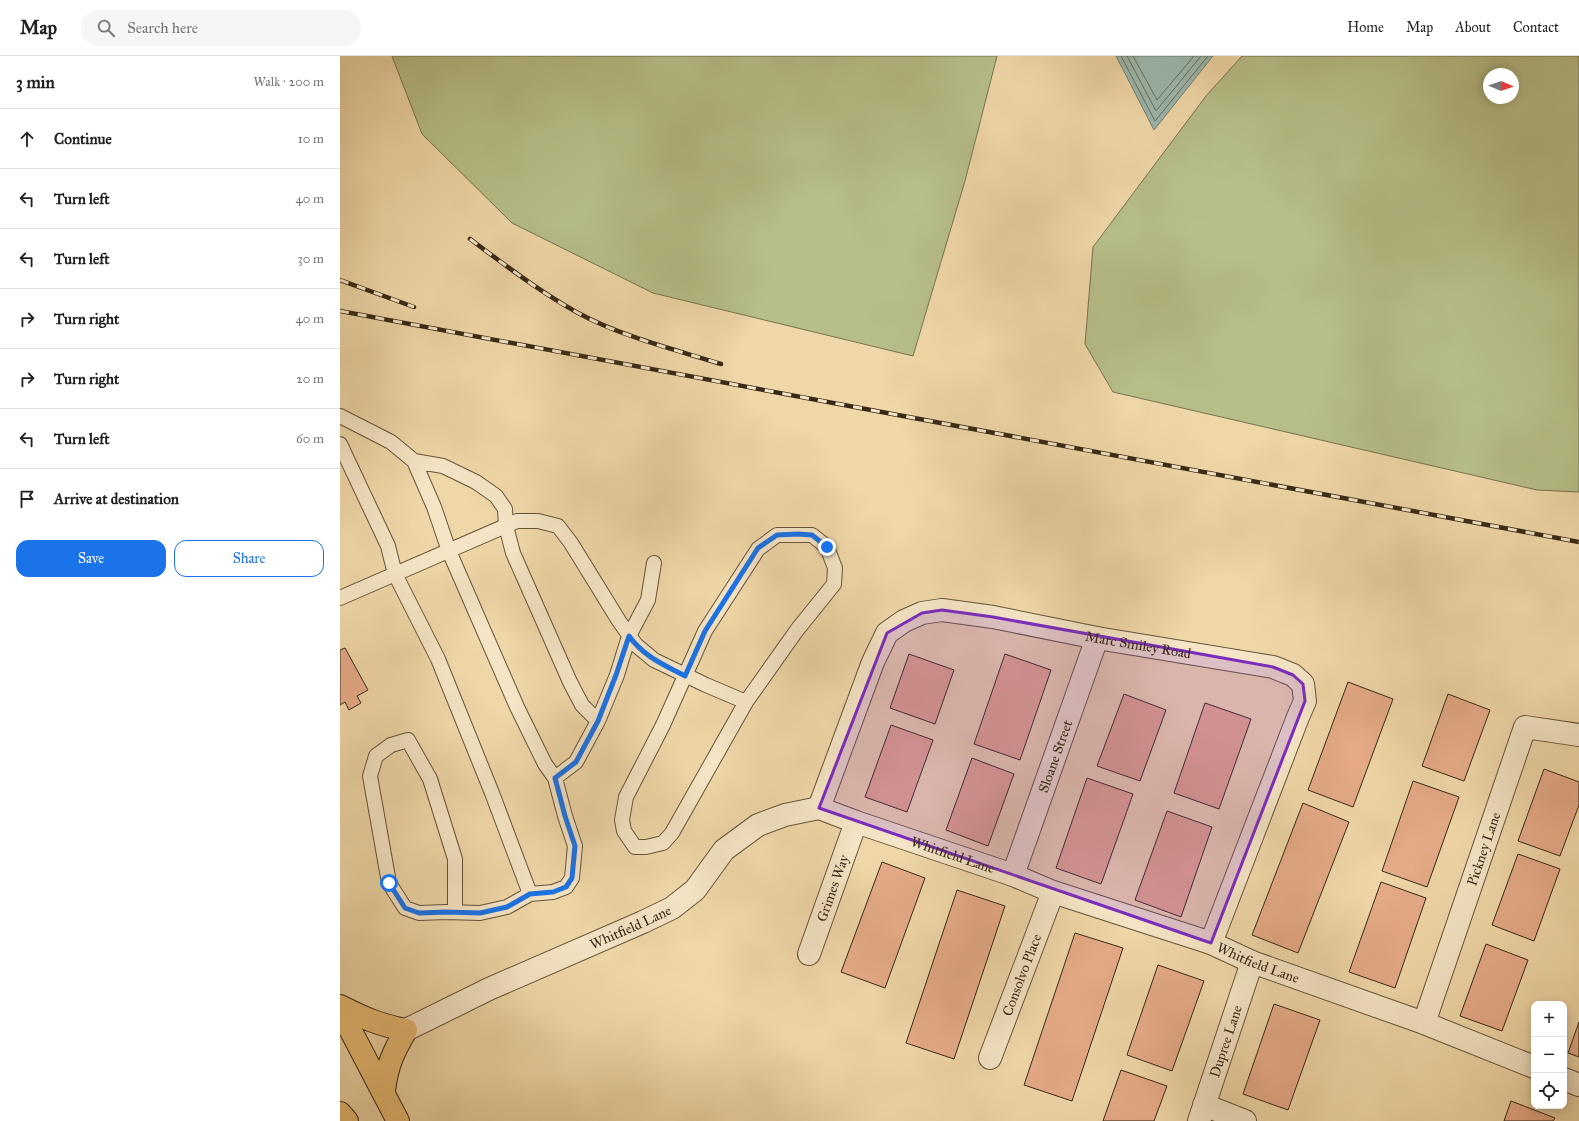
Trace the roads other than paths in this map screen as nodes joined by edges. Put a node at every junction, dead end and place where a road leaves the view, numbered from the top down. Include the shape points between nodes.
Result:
1 (340, 416) edge
2 (340, 444) edge
3 (414, 461) junction
4 (506, 526) junction
5 (449, 551) junction
6 (654, 563) dead end
7 (394, 574) junction
8 (341, 595) edge
9 (629, 636) junction
10 (1097, 638) junction
11 (685, 676) junction
12 (746, 702) junction
13 (598, 721) junction
14 (1579, 735) edge
15 (555, 778) junction
16 (820, 808) junction
17 (856, 822) junction
18 (1013, 875) junction
19 (1053, 892) junction
20 (530, 894) junction
21 (455, 912) junction
22 (1211, 943) junction
23 (809, 954) dead end
24 (1252, 962) junction
25 (340, 1006) edge
26 (340, 1010) edge
27 (1424, 1023) junction
28 (406, 1030) junction
29 (990, 1058) dead end
30 (1531, 1066) edge
31 (1567, 1080) edge
32 (1579, 1086) edge
33 (384, 1091) junction
34 (340, 1113) edge
35 (1202, 1113) edge
36 (347, 1121) edge
37 (398, 1121) edge
38 (1245, 1121) edge

1 - 3 lane via 391,442
2 - 7 lane via 388,546
3 - 4 lane via 443,466 476,482 496,496 504,509
3 - 5 lane
4 - 5 lane
4 - 9 lane via 518,521 538,521 558,526
4 - 13 lane via 513,553 570,682 582,705
5 - 7 lane
5 - 15 lane via 517,707 545,764
6 - 9 lane via 648,600
7 - 8 lane
7 - 20 lane via 438,659
9 - 11 lane via 654,660
9 - 13 lane
10 - 16 street, Marc Smiley Road via 993,617 942,610 922,613 904,621 887,633 873,662
10 - 18 street, Sloane Street
10 - 22 street, Marc Smiley Road via 1273,667 1293,675 1303,684 1305,701
11 - 12 lane
11 - 12 lane via 626,797 622,820 624,832 635,847 663,843 672,833
11 - 12 lane via 705,631 758,548 777,535 812,535 827,547 835,568 834,584 797,630
13 - 15 lane via 576,762
14 - 27 street, Pickney Lane via 1525,727
15 - 20 lane via 575,846 572,878 566,887 553,892
16 - 17 street, Whitfield Lane
16 - 28 street, Whitfield Lane via 785,815 758,825 724,850 695,890 672,908 489,989
17 - 18 street, Whitfield Lane
17 - 23 street, Grimes Way
18 - 19 street, Whitfield Lane
19 - 22 street, Whitfield Lane
19 - 29 street, Consolvo Place
20 - 21 lane via 507,907 480,913
21 - 21 lane via 419,913 405,908 389,883 370,776 376,756 391,745 408,740 430,779 455,859
22 - 24 street, Whitfield Lane
24 - 27 street, Whitfield Lane
24 - 35 street, Dupree Lane
25 - 28 main road via 378,1024
26 - 33 main road
27 - 30 street, Whitfield Lane
28 - 33 main road via 386,1072
31 - 32 street
33 - 37 main road
34 - 36 main road
35 - 38 street

